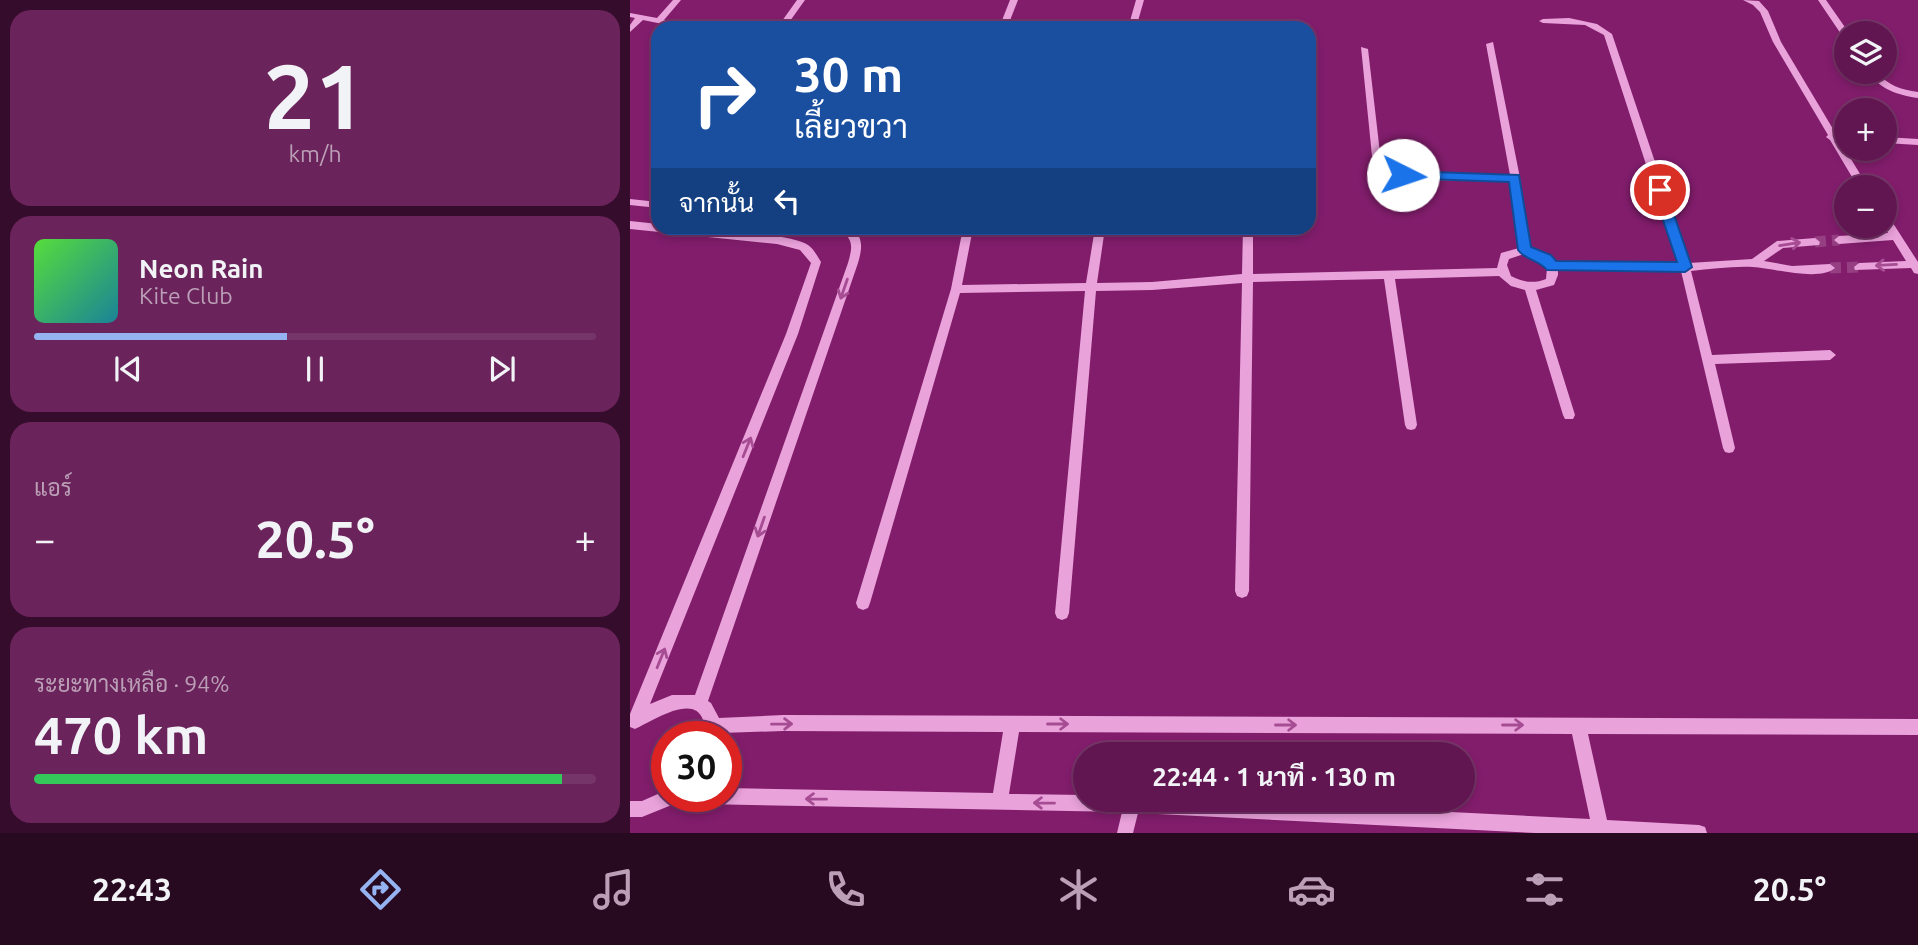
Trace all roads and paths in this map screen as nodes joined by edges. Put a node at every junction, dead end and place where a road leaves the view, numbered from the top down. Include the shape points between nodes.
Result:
1 (677, 0) edge
2 (802, 0) edge
3 (1014, 0) edge
4 (1140, 0) edge
5 (1747, 0) edge
6 (1822, 0) edge
7 (630, 15) edge
8 (641, 17) junction
9 (660, 21) joint
10 (786, 21) edge
11 (1006, 21) edge
12 (1134, 21) edge
13 (1543, 21) dead end
14 (1836, 21) edge
15 (630, 30) edge
16 (1490, 44) dead end
17 (1364, 49) dead end
18 (1882, 84) edge
19 (1918, 95) edge
20 (1831, 137) junction
21 (1834, 137) edge
22 (1897, 141) edge
23 (1918, 142) edge
24 (1855, 175) edge
25 (1515, 178) junction
26 (630, 202) edge
27 (651, 204) edge
28 (630, 226) edge
29 (651, 228) edge
30 (724, 235) edge
31 (854, 235) edge
32 (967, 235) edge
33 (1099, 235) edge
34 (1248, 235) edge
35 (1867, 238) edge
36 (1896, 238) edge
37 (1839, 240) tunnel mouth
38 (1815, 242) tunnel mouth
39 (1524, 250) junction
40 (1755, 263) junction
41 (1552, 266) junction
42 (1685, 267) junction
43 (1859, 267) tunnel mouth
44 (1916, 267) edge
45 (1830, 268) tunnel mouth
46 (1502, 272) junction
47 (1390, 275) junction
48 (1248, 278) junction
49 (1091, 287) junction
50 (956, 289) junction
51 (1530, 289) junction
52 (1830, 355) dead end
53 (1708, 360) junction
54 (1569, 415) dead end
55 (1411, 425) dead end
56 (1730, 448) dead end
57 (1242, 590) dead end
58 (863, 603) dead end
59 (1062, 613) dead end
60 (699, 704) junction
61 (711, 721) edge
62 (632, 723) edge
63 (1012, 724) junction
64 (1578, 725) junction
65 (1918, 727) edge
66 (742, 728) edge
67 (742, 797) edge
68 (1000, 802) junction
69 (1073, 803) edge
70 (651, 806) edge
71 (631, 812) edge
72 (1130, 812) edge
73 (1288, 812) edge
74 (1600, 828) junction
75 (1125, 833) edge
76 (1699, 833) edge

1 - 9 street
2 - 10 street
3 - 11 street
4 - 12 street
5 - 20 street via 1764,12
6 - 14 street
7 - 8 street
8 - 9 street
8 - 15 street
13 - 42 street via 1600,26 1608,34
16 - 25 street
17 - 25 street via 1375,154 1382,164 1417,177
18 - 19 street
20 - 21 street
20 - 24 street
22 - 23 street
25 - 39 street
26 - 27 street
29 -> 28 street
62 -> 30 street via 792,334 816,262 804,247
31 -> 60 street via 858,243 853,262
32 - 50 street
33 - 49 street
34 - 48 street
35 - 37 street
36 - 44 street
40 -> 38 street via 1781,244
39 - 41 street
39 - 46 street via 1506,256
40 - 42 street
40 - 45 street via 1792,270
41 - 42 street
41 - 51 street via 1550,282
42 - 53 street
44 -> 43 street
46 - 47 street
46 - 51 street via 1508,280
47 - 48 street
47 - 55 street
48 - 49 street
48 - 57 street
49 - 50 street
49 - 59 street
50 - 58 street
51 - 54 street
52 - 53 street
53 - 56 street
60 - 61 street
60 - 62 street via 669,702
63 -> 64 street
66 -> 63 street via 783,723
63 - 68 street
64 - 65 street
64 - 74 street
68 -> 67 street
69 -> 68 street
70 - 71 street
72 - 75 street
73 - 74 street
74 - 76 street

